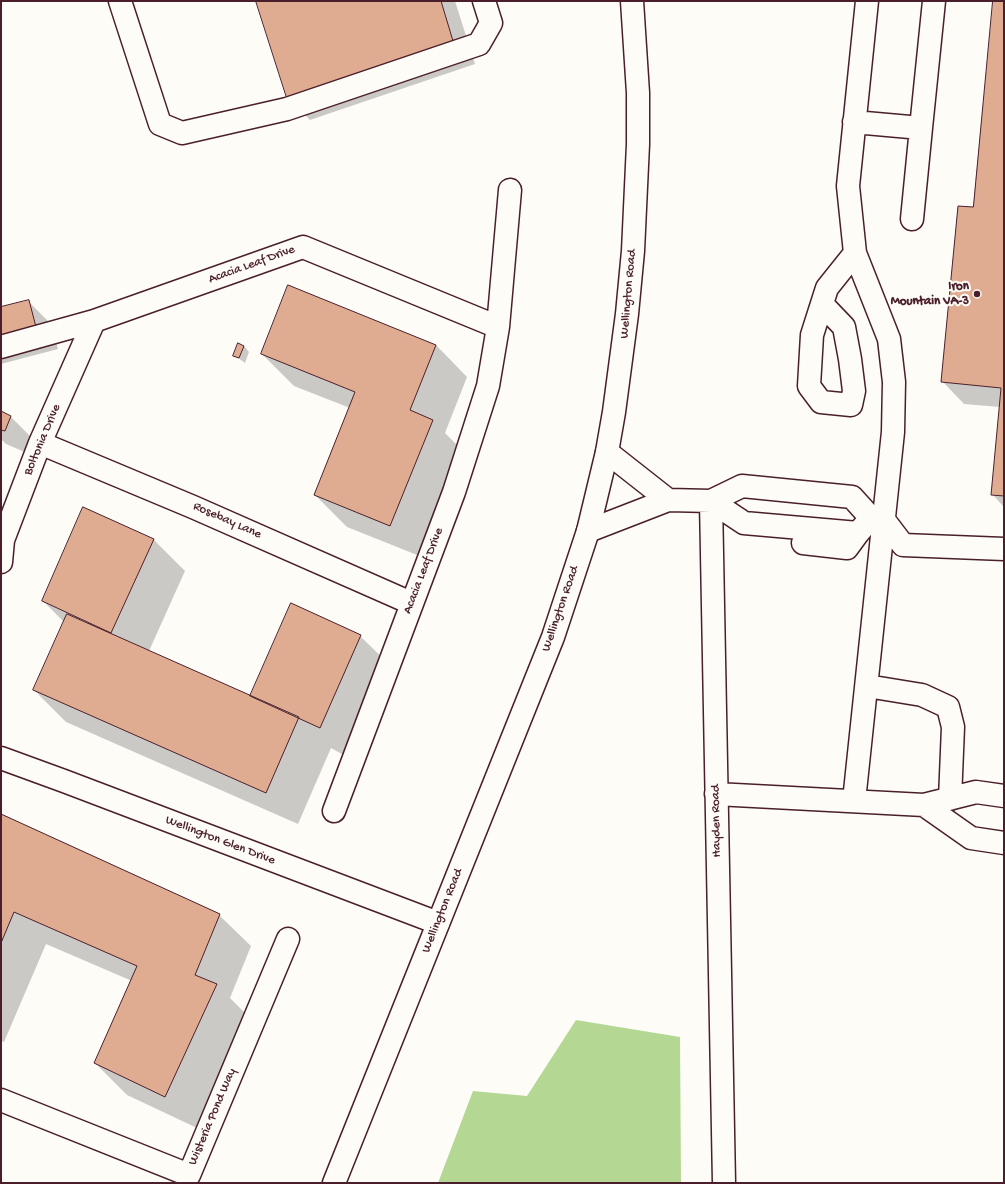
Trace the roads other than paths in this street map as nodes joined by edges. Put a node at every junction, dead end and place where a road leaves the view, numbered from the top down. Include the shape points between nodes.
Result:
1 (120, 1) edge
2 (484, 1) edge
3 (632, 1) edge
4 (867, 1) edge
5 (934, 1) edge
6 (854, 122) junction
7 (921, 128) junction
8 (510, 190) dead end
9 (912, 219) dead end
10 (855, 253) junction
11 (822, 304) dead end
12 (94, 321) junction
13 (498, 327) junction
14 (1, 347) edge
15 (40, 443) junction
16 (607, 452) junction
17 (668, 500) junction
18 (711, 502) junction
19 (871, 524) junction
20 (588, 531) junction
21 (2, 540) edge
22 (1004, 549) edge
23 (1, 562) edge
24 (411, 603) junction
25 (867, 686) junction
26 (1, 758) edge
27 (716, 794) junction
28 (1004, 796) edge
29 (950, 799) junction
30 (854, 801) junction
31 (924, 805) junction
32 (334, 810) dead end
33 (1004, 842) edge
34 (438, 923) junction
35 (288, 939) dead end
36 (1, 1100) edge
37 (334, 1183) edge
38 (724, 1183) edge

1 - 2 street via 160,124 182,133 287,109 479,44 492,23
3 - 16 street, Wellington Road via 638,93 637,192 627,314
4 - 6 street
5 - 7 street
6 - 7 street
6 - 10 street via 848,186
7 - 9 street
8 - 13 street, Acacia Leaf Drive
10 - 11 street via 827,288
10 - 19 street via 889,339 894,382 893,432
12 - 13 street, Acacia Leaf Drive via 303,247
12 - 14 street, Acacia Leaf Drive
12 - 15 street, Boltonia Drive
13 - 24 street, Acacia Leaf Drive via 488,386 454,492
15 - 21 street, Boltonia Drive
15 - 24 street, Rosebay Lane via 194,507
16 - 17 street
16 - 20 street, Wellington Road
17 - 18 street
17 - 20 street
18 - 19 street via 744,522
18 - 19 street via 742,486 852,497
18 - 27 street, Hayden Road
19 - 22 street via 903,546
19 - 25 street
20 - 34 street, Wellington Road via 553,637
21 - 23 street, Boltonia Drive
24 - 32 street, Acacia Leaf Drive
25 - 29 street via 922,695 948,707 953,727
25 - 30 street
26 - 34 street, Wellington Glen Drive
27 - 30 street
27 - 38 street, Hayden Road
28 - 29 street via 976,792
29 - 31 street
30 - 31 street
31 - 33 street via 971,838
34 - 37 street, Wellington Road
35 - 36 street, Wisteria Pond Way via 189,1175

